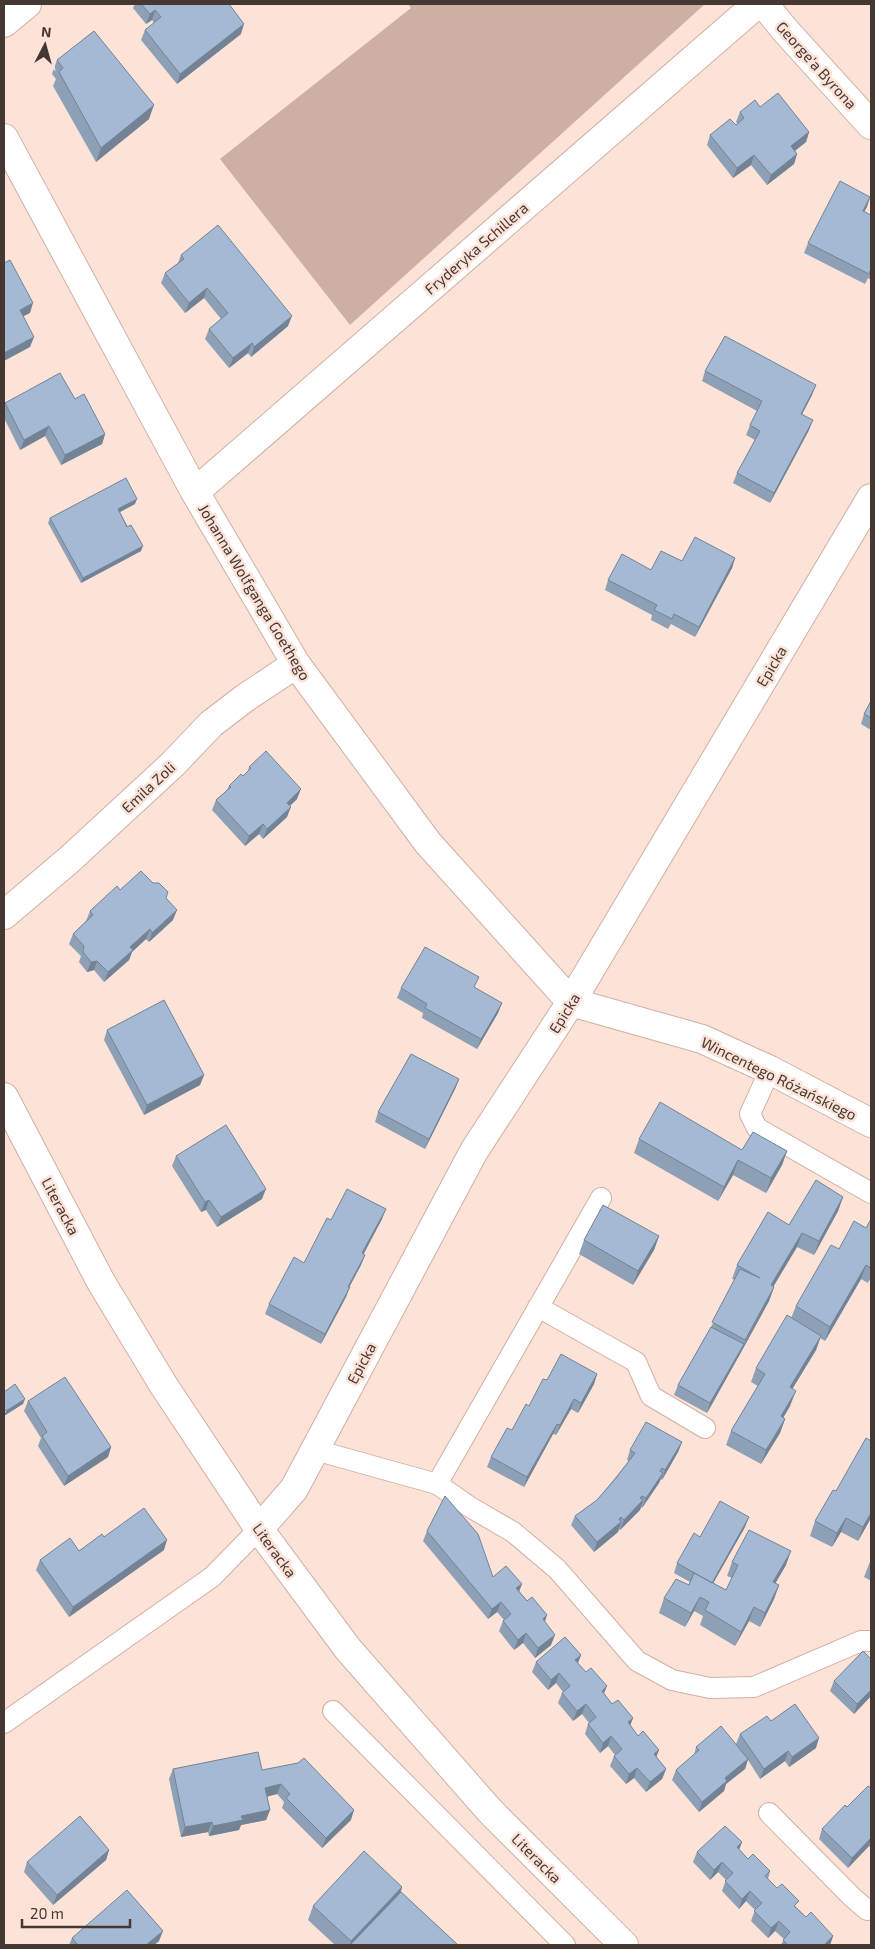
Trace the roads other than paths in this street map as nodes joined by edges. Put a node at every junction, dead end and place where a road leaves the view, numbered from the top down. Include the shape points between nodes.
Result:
1 (27, 4) edge
2 (757, 4) edge
3 (764, 4) edge
4 (4, 22) edge
5 (871, 125) edge
6 (4, 138) edge
7 (194, 492) junction
8 (871, 498) edge
9 (296, 664) junction
10 (4, 915) edge
11 (571, 1002) junction
12 (770, 1070) junction
13 (4, 1097) edge
14 (871, 1123) edge
15 (871, 1193) edge
16 (601, 1198) dead end
17 (538, 1307) junction
18 (705, 1428) dead end
19 (314, 1450) junction
20 (437, 1484) junction
21 (260, 1529) junction
22 (871, 1641) edge
23 (333, 1711) dead end
24 (4, 1723) edge
25 (769, 1814) dead end
26 (871, 1909) edge
27 (565, 1945) edge
28 (624, 1945) edge

1 - 4 street
2 - 7 street, Fryderyka Schillera
3 - 5 street, George'a Byrona
6 - 7 street, Johanna Wolfganga Goethego
7 - 9 street, Johanna Wolfganga Goethego
8 - 11 street, Epicka
9 - 10 street, Emila Zoli via 211,724 173,764
9 - 11 street, Johanna Wolfganga Goethego via 428,844
11 - 12 street, Wincentego Różańskiego via 702,1039
11 - 19 street, Epicka via 474,1151
12 - 14 street, Wincentego Różańskiego
12 - 15 lane via 750,1114 757,1128
13 - 21 street, Literacka via 101,1282 164,1386
16 - 17 lane
17 - 18 lane via 636,1362 651,1396
17 - 20 lane
19 - 20 lane
19 - 21 street, Epicka via 294,1488
20 - 22 lane via 513,1532 557,1569 637,1661 672,1680 710,1688 754,1687 861,1641
21 - 24 lane via 212,1577
21 - 28 street, Literacka via 348,1649 490,1811
23 - 27 lane
25 - 26 lane via 852,1897

